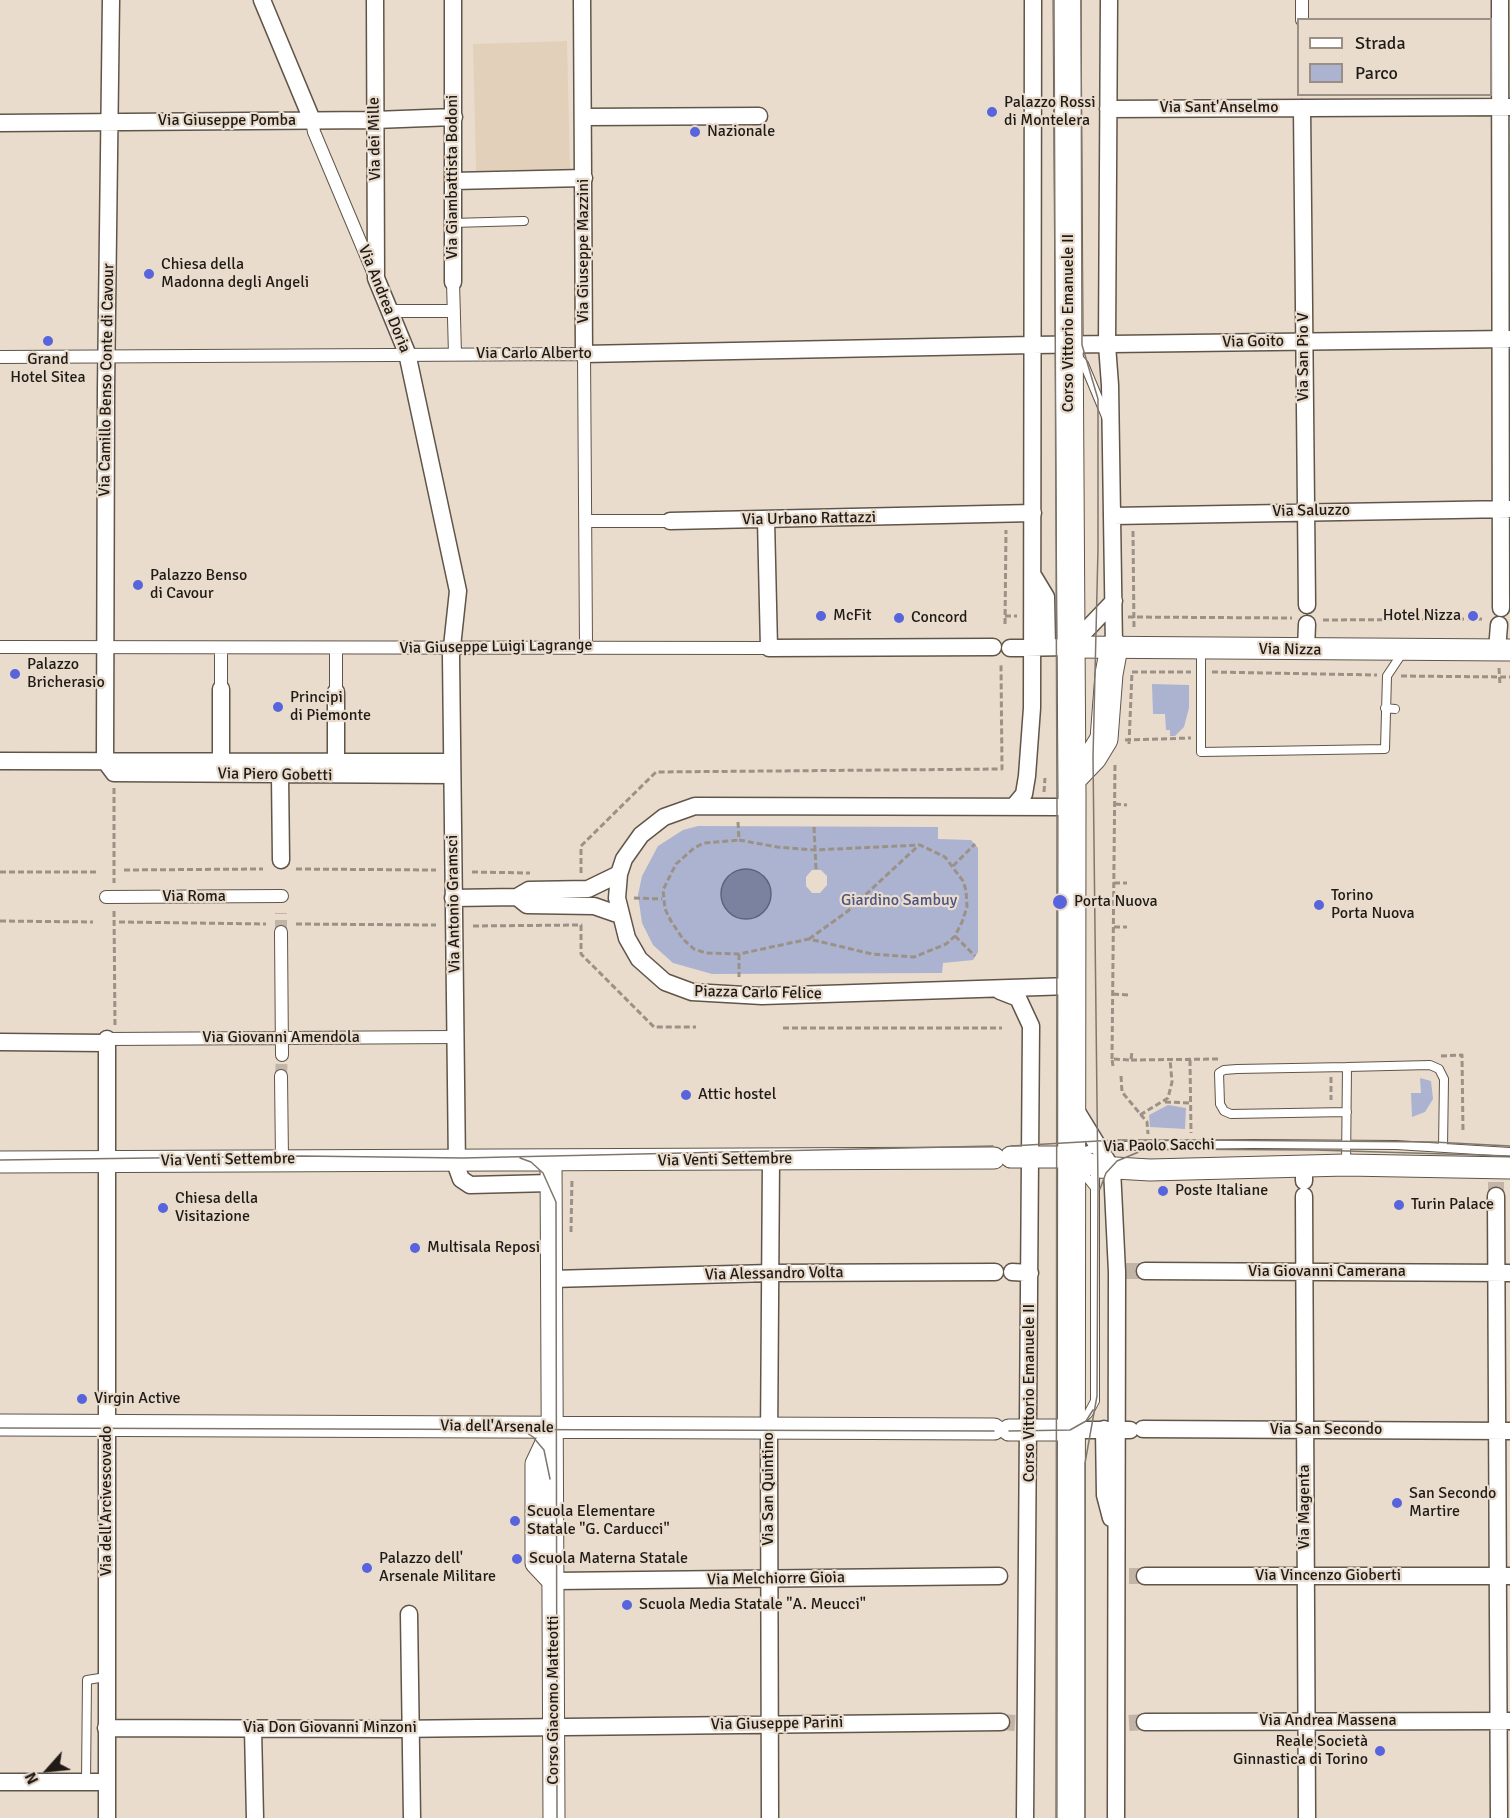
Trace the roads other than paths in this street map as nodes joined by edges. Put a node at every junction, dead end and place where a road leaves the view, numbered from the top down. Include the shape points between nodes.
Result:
1 (111, 0) edge
2 (262, 0) edge
3 (375, 0) edge
4 (453, 0) edge
5 (582, 0) edge
6 (1033, 0) edge
7 (1067, 0) edge
8 (1109, 0) edge
9 (1302, 0) edge
10 (1500, 0) edge
11 (1302, 18) edge
12 (1302, 101) edge
13 (1505, 107) edge
14 (1108, 109) junction
15 (759, 116) dead end
16 (454, 117) junction
17 (584, 117) junction
18 (312, 120) junction
19 (375, 120) junction
20 (111, 122) junction
21 (0, 123) edge
22 (584, 178) junction
23 (453, 181) junction
24 (524, 221) dead end
25 (452, 223) junction
26 (376, 278) junction
27 (453, 282) joint
28 (453, 310) junction
29 (391, 312) junction
30 (1506, 339) edge
31 (1304, 341) junction
32 (1032, 345) junction
33 (1069, 345) junction
34 (1107, 345) junction
35 (407, 353) junction
36 (455, 354) junction
37 (584, 354) junction
38 (106, 356) junction
39 (0, 357) edge
40 (1111, 428) junction
41 (1506, 509) edge
42 (1305, 511) junction
43 (1033, 513) junction
44 (1113, 516) junction
45 (766, 520) junction
46 (586, 521) junction
47 (670, 521) joint
48 (1114, 601) junction
49 (586, 645) junction
50 (0, 647) edge
51 (106, 647) junction
52 (1114, 647) junction
53 (221, 648) junction
54 (336, 648) junction
55 (769, 648) junction
56 (1050, 648) junction
57 (1201, 648) junction
58 (453, 649) junction
59 (1306, 650) junction
60 (1404, 650) junction
61 (1503, 650) edge
62 (221, 689) joint
63 (336, 692) joint
64 (1385, 708) junction
65 (1395, 708) dead end
66 (0, 760) edge
67 (98, 761) junction
68 (221, 768) junction
69 (452, 768) junction
70 (336, 769) junction
71 (280, 775) junction
72 (1072, 779) junction
73 (1014, 806) junction
74 (1072, 815) junction
75 (281, 860) dead end
76 (620, 874) junction
77 (282, 896) dead end
78 (106, 897) dead end
79 (517, 897) junction
80 (453, 898) junction
81 (620, 915) junction
82 (281, 932) tunnel mouth
83 (1071, 986) junction
84 (993, 989) junction
85 (282, 1037) junction
86 (456, 1037) junction
87 (106, 1041) junction
88 (0, 1042) edge
89 (282, 1055) tunnel mouth
90 (1347, 1067) junction
91 (281, 1076) tunnel mouth
92 (1347, 1112) junction
93 (1443, 1147) junction
94 (1510, 1152) edge
95 (1346, 1155) junction
96 (1095, 1157) junction
97 (1012, 1158) junction
98 (771, 1159) junction
99 (282, 1160) junction
100 (457, 1160) junction
101 (551, 1160) junction
102 (0, 1162) edge
103 (107, 1162) junction
104 (1500, 1179) edge
105 (1304, 1181) junction
106 (551, 1183) junction
107 (1095, 1188) junction
108 (995, 1272) dead end
109 (1012, 1272) dead end
110 (1145, 1272) tunnel mouth
111 (1304, 1272) junction
112 (770, 1273) junction
113 (1030, 1273) junction
114 (1503, 1273) edge
115 (552, 1279) junction
116 (0, 1425) edge
117 (107, 1425) junction
118 (554, 1427) junction
119 (769, 1428) junction
120 (1123, 1429) junction
121 (1011, 1430) junction
122 (1070, 1430) junction
123 (1305, 1430) junction
124 (1504, 1431) edge
125 (1029, 1576) junction
126 (1130, 1576) junction
127 (1306, 1576) junction
128 (1504, 1576) edge
129 (769, 1579) junction
130 (554, 1581) junction
131 (409, 1614) dead end
132 (106, 1677) junction
133 (1306, 1721) junction
134 (1505, 1721) edge
135 (1014, 1722) junction
136 (1130, 1722) junction
137 (768, 1724) junction
138 (554, 1726) junction
139 (105, 1728) junction
140 (411, 1728) junction
141 (253, 1729) junction
142 (0, 1782) edge
143 (107, 1782) junction
144 (86, 1783) junction
145 (107, 1818) edge
146 (255, 1818) edge
147 (412, 1818) edge
148 (554, 1818) edge
149 (770, 1818) edge
150 (1025, 1818) edge
151 (1071, 1818) edge
152 (1116, 1818) edge
153 (1307, 1818) edge
154 (1499, 1818) edge

1 - 20 street, Via Camillo Benso Conte di Cavour
2 - 18 street, Via Andrea Doria
3 - 19 street, Via dei Mille
4 - 16 street, Via Giambattista Bodoni
5 - 17 street, Via Giuseppe Mazzini
6 - 32 street, Corso Vittorio Emanuele II
7 - 33 main road, Corso Vittorio Emanuele II
8 - 14 street
9 - 11 street
10 - 13 street
12 - 13 street, Via Sant'Anselmo
12 - 14 street, Via Sant'Anselmo
12 - 31 street, Via San Pio V
13 - 30 street
14 - 34 street
15 - 17 street
16 - 19 street, Via Giuseppe Pomba
16 - 23 street, Via Giambattista Bodoni
17 - 22 street, Via Giuseppe Mazzini
18 - 19 street, Via Giuseppe Pomba
18 - 20 street, Via Giuseppe Pomba
18 - 26 street, Via Andrea Doria
19 - 26 street, Via dei Mille
20 - 21 street, Via Giuseppe Pomba
20 - 38 street, Via Camillo Benso Conte di Cavour
22 - 23 street
22 - 37 street, Via Giuseppe Mazzini
23 - 25 street, Via Giambattista Bodoni
24 - 25 lane
25 - 27 street, Via Giambattista Bodoni
26 - 29 street, Via Andrea Doria
27 - 28 street, Via Giambattista Bodoni
28 - 29 street
28 - 36 street, Via Giambattista Bodoni
29 - 35 street, Via Andrea Doria
30 - 31 street, Via Goito
30 - 41 street
31 - 34 street, Via Goito
31 - 42 street, Via San Pio V
32 - 33 street, Via Carlo Alberto
32 - 37 street, Via Carlo Alberto
32 - 43 street, Corso Vittorio Emanuele II
33 - 34 street, Via Goito
33 - 40 lane via 1084,364
33 - 56 main road, Corso Vittorio Emanuele II
34 - 40 street
35 - 36 street, Via Carlo Alberto
35 - 38 street, Via Carlo Alberto
35 - 58 street, Via Andrea Doria via 458,591
36 - 37 street, Via Carlo Alberto
37 - 46 street, Via Giuseppe Mazzini
38 - 39 street, Via Carlo Alberto
38 - 51 street, Via Camillo Benso Conte di Cavour
40 - 44 street
41 - 42 street, Via Saluzzo
41 - 61 street via 1496,618
42 - 44 street, Via Saluzzo
42 - 59 street, Via San Pio V via 1309,617
43 - 45 street, Via Urbano Rattazzi
43 - 56 street, Corso Vittorio Emanuele II via 1033,577 1046,597
44 - 48 street
45 - 47 street, Via Urbano Rattazzi
45 - 55 street
46 - 47 street, Via Urbano Rattazzi
46 - 49 street, Via Giuseppe Mazzini
48 - 52 street
48 - 56 street
49 - 55 street, Via Giuseppe Luigi Lagrange
49 - 58 street, Via Giuseppe Luigi Lagrange
50 - 51 street, Via Giuseppe Luigi Lagrange
51 - 53 street, Via Giuseppe Luigi Lagrange
51 - 67 street, Via Camillo Benso Conte di Cavour
52 - 56 street, Via Nizza
52 - 57 street, Via Nizza
52 - 72 main road via 1104,739
53 - 54 street, Via Giuseppe Luigi Lagrange
53 - 62 street
54 - 58 street, Via Giuseppe Luigi Lagrange
54 - 63 street
55 - 56 street, Via Giuseppe Luigi Lagrange
56 - 72 main road, Corso Vittorio Emanuele II
56 - 73 street, Corso Vittorio Emanuele II via 1024,794
57 - 59 street, Via Nizza
57 - 64 lane via 1201,752 1385,749
58 - 69 street, Via Antonio Gramsci
59 - 60 street, Via Nizza
60 - 61 street, Via Nizza
60 - 64 lane via 1387,676
62 - 68 street
63 - 70 street
64 - 65 lane
66 - 67 street, Via Piero Gobetti
67 - 68 street, Via Piero Gobetti via 114,773
68 - 70 street
68 - 71 street, Via Piero Gobetti
69 - 70 street, Via Piero Gobetti
69 - 80 street, Via Antonio Gramsci
70 - 71 street, Via Piero Gobetti
71 - 75 street
72 - 74 main road, Corso Vittorio Emanuele II
73 - 74 street, Piazza Carlo Felice via 1064,807
73 - 76 street, Piazza Carlo Felice via 695,806 674,812 648,828 629,850
74 - 83 main road, Corso Vittorio Emanuele II
76 - 79 street via 588,889 529,890
76 - 81 street, Piazza Carlo Felice
77 - 78 street, Via Roma
79 - 80 street
79 - 81 street via 527,905 594,906
80 - 86 street, Via Antonio Gramsci
81 - 84 street, Piazza Carlo Felice via 639,959 665,982 692,992 762,996
82 - 85 street
83 - 84 street, Piazza Carlo Felice
83 - 96 main road, Corso Vittorio Emanuele II via 1072,1103
84 - 97 street, Corso Vittorio Emanuele II via 1018,998 1031,1026
85 - 86 street, Via Giovanni Amendola
85 - 87 street, Via Giovanni Amendola
85 - 89 street
86 - 100 street, Via Antonio Gramsci
87 - 88 street, Via Giovanni Amendola
87 - 103 street, Via dell'Arcivescovado
90 - 92 lane
90 - 92 lane via 1219,1073 1220,1104 1232,1114
90 - 93 lane via 1430,1065 1439,1069 1444,1079
91 - 99 street
92 - 95 lane
93 - 94 lane, Via Paolo Sacchi
93 - 95 lane, Via Paolo Sacchi
95 - 96 lane, Via Paolo Sacchi
95 - 104 street, Via Paolo Sacchi
95 - 105 street, Via Paolo Sacchi
96 - 97 street, Via Venti Settembre
96 - 105 street, Via Paolo Sacchi
96 - 107 lane
96 - 107 lane, Corso Vittorio Emanuele II
96 - 120 street, Corso Vittorio Emanuele II via 1121,1272
96 - 122 main road, Corso Vittorio Emanuele II
97 - 98 street, Via Venti Settembre
97 - 113 street, Corso Vittorio Emanuele II
98 - 101 street, Via Venti Settembre
98 - 112 street, Via San Quintino
99 - 100 street, Via Venti Settembre
99 - 103 street, Via Venti Settembre
100 - 101 street, Via Venti Settembre
100 - 106 street via 461,1179 470,1185
101 - 106 street, Corso Giacomo Matteotti
102 - 103 street, Via Venti Settembre
103 - 117 street, Via dell'Arcivescovado
104 - 114 street
105 - 111 street, Via Magenta
106 - 115 street, Corso Giacomo Matteotti
107 - 122 lane, Corso Vittorio Emanuele II via 1095,1401 1089,1414
108 - 112 street, Via Alessandro Volta
109 - 113 street
110 - 111 street, Via Giovanni Camerana
111 - 114 street, Via Giovanni Camerana
111 - 123 street, Via Magenta
112 - 115 street, Via Alessandro Volta
112 - 119 street, Via San Quintino
113 - 121 street, Corso Vittorio Emanuele II
114 - 124 street
115 - 118 street, Corso Giacomo Matteotti
116 - 117 street, Via dell'Arsenale
117 - 118 street, Via dell'Arsenale
117 - 132 street, Via dell'Arcivescovado
118 - 119 street, Via dell'Arsenale
118 - 130 street, Corso Giacomo Matteotti
119 - 121 street, Via dell'Arsenale
119 - 129 street, Via San Quintino
120 - 122 street, Via San Secondo
120 - 123 street, Via San Secondo
120 - 126 street, Corso Vittorio Emanuele II via 1117,1527
121 - 122 street, Via dell'Arsenale
121 - 125 street, Corso Vittorio Emanuele II
122 - 151 main road, Corso Vittorio Emanuele II
123 - 124 street, Via San Secondo
123 - 127 street, Via Magenta
124 - 128 street
125 - 129 street, Via Melchiorre Gioia
125 - 135 street, Corso Vittorio Emanuele II
126 - 127 street, Via Vincenzo Gioberti
126 - 136 street, Corso Vittorio Emanuele II
127 - 128 street, Via Vincenzo Gioberti
127 - 133 street, Via Magenta
128 - 134 street
129 - 130 street, Via Melchiorre Gioia
129 - 137 street, Via San Quintino
130 - 138 street, Corso Giacomo Matteotti
131 - 140 street
132 - 139 street, Via dell'Arcivescovado
132 - 144 lane via 87,1680
133 - 134 street, Via Andrea Massena
133 - 136 street, Via Andrea Massena
133 - 153 street, Via Magenta
134 - 154 street
135 - 137 street, Via Giuseppe Parini
135 - 150 street, Corso Vittorio Emanuele II
136 - 152 street, Corso Vittorio Emanuele II
137 - 138 street, Via Giuseppe Parini
137 - 149 street, Via San Quintino
138 - 140 street, Via Don Giovanni Minzoni
138 - 148 street, Corso Giacomo Matteotti
139 - 141 street, Via Don Giovanni Minzoni
139 - 143 street, Via dell'Arcivescovado
140 - 141 street, Via Don Giovanni Minzoni
140 - 147 street
141 - 146 street
142 - 144 street
143 - 144 street
143 - 145 street, Via dell'Arcivescovado

